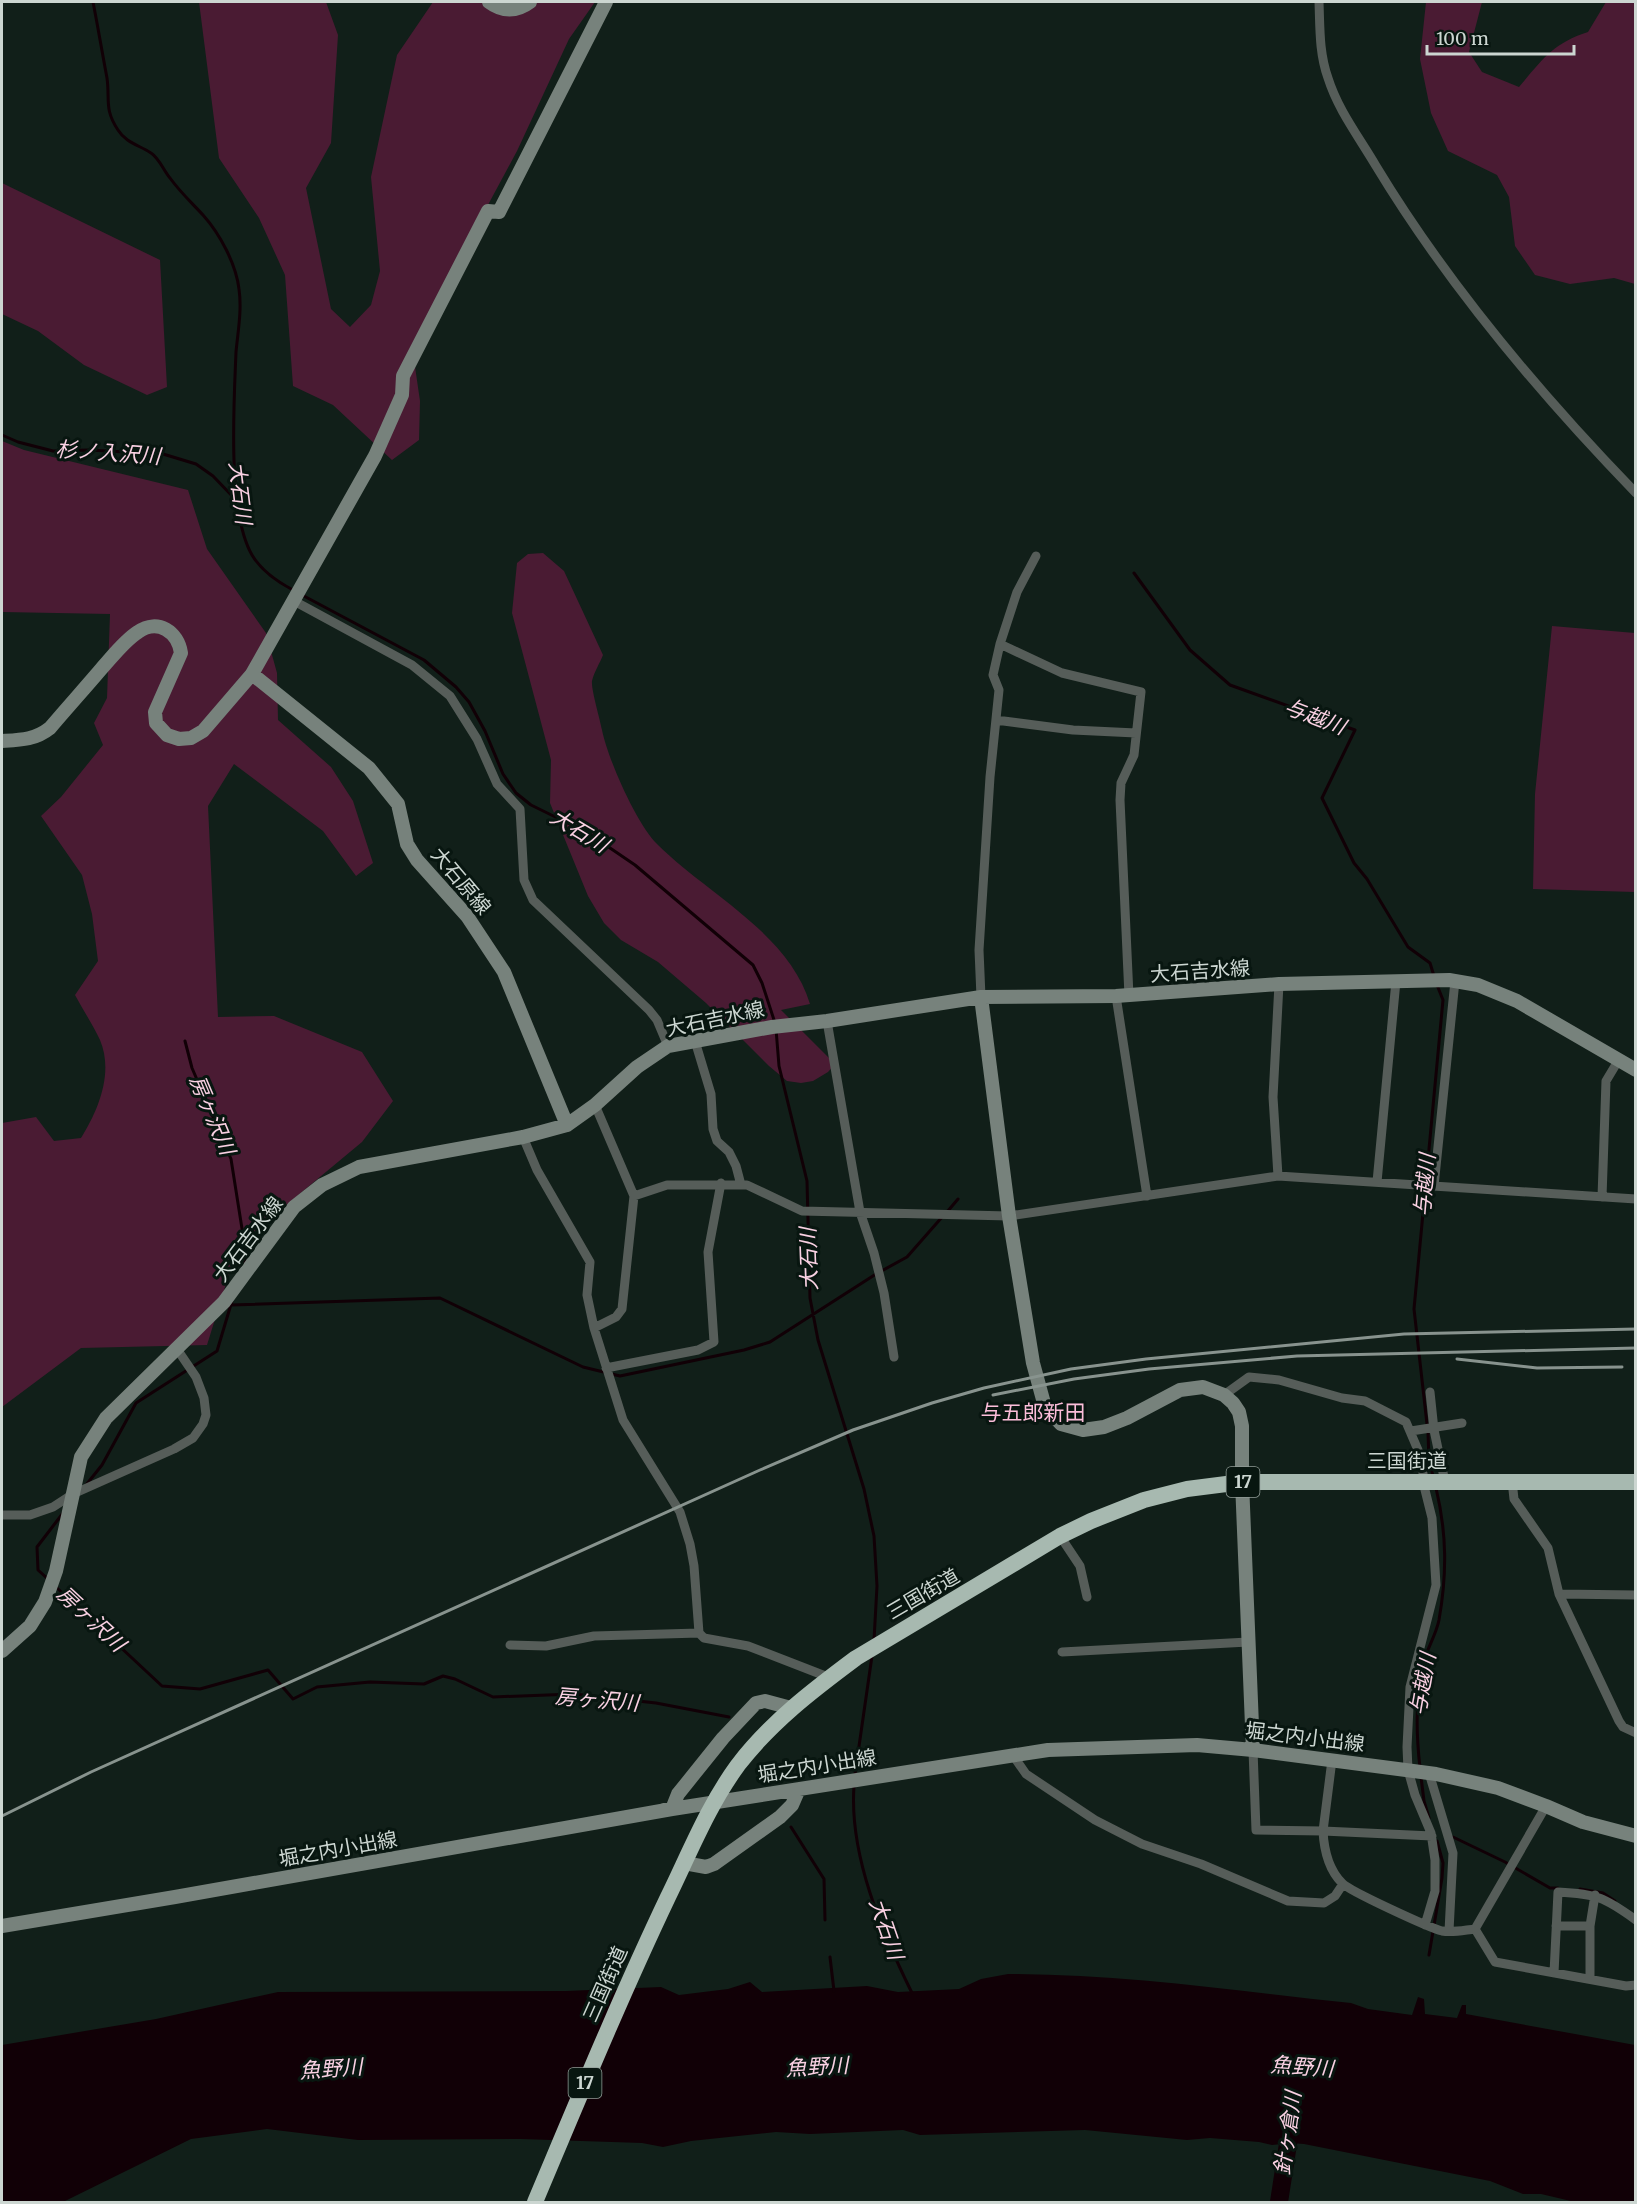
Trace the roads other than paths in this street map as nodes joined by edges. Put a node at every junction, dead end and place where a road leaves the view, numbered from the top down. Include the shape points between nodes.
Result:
1 (489, 2) edge
2 (531, 2) edge
3 (606, 2) edge
4 (1319, 2) edge
5 (1635, 494) edge
6 (1036, 556) dead end
7 (295, 599) junction
8 (1000, 644) junction
9 (252, 675) junction
10 (996, 720) junction
11 (1136, 733) junction
12 (2, 741) edge
13 (1396, 981) junction
14 (1455, 981) junction
15 (1279, 984) junction
16 (1123, 996) junction
17 (981, 997) junction
18 (827, 1021) junction
19 (695, 1041) junction
20 (668, 1046) junction
21 (1618, 1061) junction
22 (1635, 1070) edge
23 (595, 1105) junction
24 (567, 1125) junction
25 (523, 1137) junction
26 (1278, 1176) junction
27 (1377, 1182) junction
28 (721, 1184) junction
29 (741, 1185) junction
30 (1434, 1186) junction
31 (634, 1196) junction
32 (1147, 1196) junction
33 (1602, 1197) junction
34 (1635, 1199) edge
35 (860, 1212) junction
36 (1009, 1216) junction
37 (594, 1328) junction
38 (177, 1349) junction
39 (894, 1357) dead end
40 (606, 1368) junction
41 (1430, 1392) dead end
42 (1224, 1395) junction
43 (1462, 1423) dead end
44 (1434, 1427) junction
45 (1416, 1430) junction
46 (1512, 1481) junction
47 (1242, 1482) junction
48 (1423, 1482) junction
49 (1445, 1482) junction
50 (1635, 1482) edge
51 (73, 1494) junction
52 (2, 1515) edge
53 (1060, 1536) junction
54 (1559, 1594) junction
55 (1635, 1595) edge
56 (1087, 1597) dead end
57 (699, 1633) junction
58 (1248, 1642) junction
59 (510, 1645) dead end
60 (2, 1651) edge
61 (1062, 1652) dead end
62 (828, 1677) junction
63 (792, 1708) junction
64 (1635, 1733) edge
65 (1253, 1750) junction
66 (1012, 1754) junction
67 (1332, 1760) junction
68 (1419, 1771) junction
69 (800, 1789) junction
70 (1546, 1806) junction
71 (672, 1809) junction
72 (1323, 1831) junction
73 (1432, 1836) junction
74 (1635, 1836) edge
75 (1450, 1856) junction
76 (1435, 1857) junction
77 (684, 1863) junction
78 (1343, 1884) junction
79 (1595, 1895) junction
80 (1635, 1920) edge
81 (1426, 1925) junction
82 (2, 1926) edge
83 (1556, 1926) junction
84 (1590, 1926) junction
85 (1475, 1929) junction
86 (1446, 1931) junction
87 (1554, 1973) junction
88 (1590, 1979) junction
89 (1635, 1985) edge
90 (535, 2202) edge

1 - 2 main road via 501,9 514,10
3 - 7 main road via 500,212 488,211 403,376 402,395 375,456
4 - 5 street via 1321,52 1333,93 1393,195 1510,355
6 - 8 street via 1017,592
7 - 9 main road
7 - 20 street via 412,664 450,696 477,740 497,784 520,809 524,880 533,900 649,1010
8 - 10 street via 993,675 999,690
8 - 11 street via 1062,673 1141,692
9 - 12 main road via 203,731 191,738 167,735 156,723 155,712 181,653 180,643 171,631 151,626 124,643 40,736
9 - 24 main road, 大石原線 via 369,768 398,804 407,844 417,860 467,916 504,972
10 - 11 street
10 - 17 street via 979,950
11 - 16 street via 1134,755 1121,783 1120,800
13 - 14 main road, 大石吉水線
13 - 15 main road, 大石吉水線
13 - 27 street
14 - 21 main road, 大石吉水線 via 1478,985 1517,1001
14 - 30 street
15 - 16 main road, 大石吉水線
15 - 26 street via 1273,1097
16 - 17 main road, 大石吉水線
16 - 32 street
17 - 18 main road, 大石吉水線
17 - 36 main road
18 - 19 main road, 大石吉水線
18 - 35 street
19 - 20 main road, 大石吉水線
19 - 29 street via 711,1094 712,1129 717,1141 729,1152
20 - 23 main road, 大石吉水線 via 637,1067
21 - 22 main road, 大石吉水線
21 - 33 street via 1606,1081
23 - 24 main road, 大石吉水線
23 - 31 street
24 - 25 main road, 大石吉水線
25 - 37 street via 537,1170 590,1262 587,1295
25 - 38 main road, 大石吉水線 via 359,1167 322,1185 294,1207 224,1302
26 - 27 street
26 - 32 street
27 - 30 street
28 - 29 street
28 - 31 street via 668,1185
28 - 40 street via 708,1252 714,1342 698,1350
29 - 35 street via 802,1210
30 - 33 street
31 - 37 street via 622,1309 616,1317
32 - 36 street
33 - 34 street
35 - 36 street
35 - 39 street via 884,1293
36 - 42 main road via 1033,1363 1045,1407 1061,1424 1083,1430 1104,1427 1180,1390 1203,1387
37 - 40 street
38 - 51 main road, 大石吉水線 via 106,1418 81,1457
38 - 51 street via 196,1377 204,1398 206,1415 193,1438
40 - 57 street via 623,1420 680,1512 694,1566
41 - 44 street
42 - 45 street via 1249,1377 1279,1380 1365,1401
42 - 47 main road via 1239,1412 1242,1426
43 - 44 street
44 - 45 street
44 - 49 street
45 - 48 street
46 - 49 highway, 三国街道 / 17
46 - 50 highway, 三国街道 / 17
46 - 54 street via 1514,1499 1548,1548
47 - 48 highway, 三国街道 / 17
47 - 53 highway, 三国街道 / 17 via 1187,1489 1144,1500
47 - 58 main road
48 - 49 highway, 三国街道 / 17
48 - 68 street via 1432,1518 1436,1585 1410,1686 1407,1747
51 - 52 street via 30,1515
51 - 60 main road, 大石吉水線 via 56,1572 45,1602 30,1626
53 - 56 street via 1080,1566
53 - 62 highway, 三国街道 / 17
54 - 55 street
54 - 64 street via 1619,1721
57 - 59 street via 594,1636 546,1646
57 - 62 street via 704,1638 748,1646
58 - 61 street
58 - 65 main road
62 - 63 highway, 三国街道 / 17
63 - 71 main road via 765,1701 756,1703 678,1794
63 - 77 highway, 三国街道 / 17 via 752,1749 721,1790
65 - 66 main road, 堀之内小出線 via 1197,1745
65 - 67 main road, 堀之内小出線
65 - 72 street via 1256,1830
66 - 69 main road, 堀之内小出線
66 - 78 street via 1026,1774 1095,1820 1142,1844 1288,1901 1324,1903
67 - 68 main road, 堀之内小出線
67 - 72 street
68 - 70 main road, 堀之内小出線 via 1498,1788
68 - 73 street via 1415,1795
68 - 75 street
69 - 71 main road, 堀之内小出線
69 - 77 main road via 780,1817 714,1864 706,1867
70 - 74 main road, 堀之内小出線 via 1583,1822
70 - 85 street
71 - 82 main road, 堀之内小出線
72 - 73 street
72 - 78 street via 1324,1850
73 - 76 street
75 - 76 street
75 - 86 street
76 - 81 street via 1435,1891
77 - 90 highway, 三国街道 / 17 via 636,1964
78 - 81 street
79 - 80 street via 1609,1900
79 - 83 street via 1557,1892
79 - 84 street
81 - 86 street
83 - 84 street
83 - 87 street
84 - 88 street
85 - 86 street
85 - 87 street via 1495,1962
87 - 88 street
88 - 89 street

